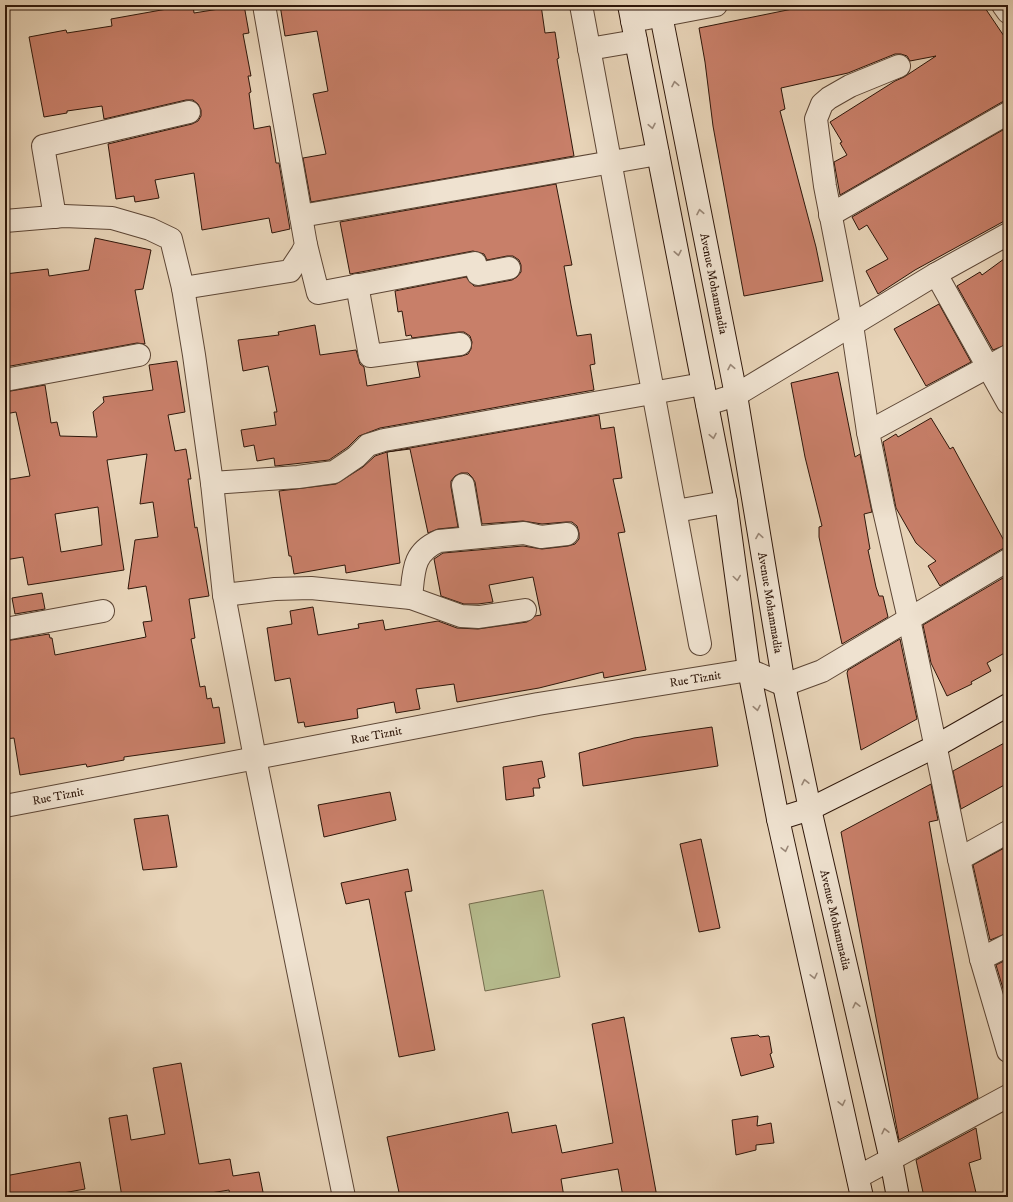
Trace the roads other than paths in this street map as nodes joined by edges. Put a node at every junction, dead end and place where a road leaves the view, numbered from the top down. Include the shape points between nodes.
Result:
1 (264, 5) edge
2 (580, 5) edge
3 (716, 5) edge
4 (1003, 5) edge
5 (660, 10) edge
6 (1008, 12) edge
7 (632, 22) edge
8 (589, 49) junction
9 (899, 66) dead end
10 (189, 112) dead end
11 (1008, 113) edge
12 (658, 154) junction
13 (610, 162) junction
14 (830, 215) junction
15 (301, 216) junction
16 (54, 217) junction
17 (5, 221) edge
18 (1008, 234) edge
19 (306, 245) junction
20 (509, 268) dead end
21 (936, 274) junction
22 (358, 285) junction
23 (183, 288) junction
24 (852, 325) junction
25 (460, 344) dead end
26 (139, 355) dead end
27 (1008, 356) edge
28 (989, 366) junction
29 (5, 380) edge
30 (653, 392) junction
31 (705, 394) junction
32 (736, 394) junction
33 (1008, 403) edge
34 (868, 432) junction
35 (212, 483) junction
36 (463, 485) dead end
37 (726, 502) junction
38 (676, 511) junction
39 (567, 534) dead end
40 (472, 537) junction
41 (1008, 560) edge
42 (224, 595) junction
43 (410, 598) junction
44 (525, 610) dead end
45 (103, 611) dead end
46 (909, 619) junction
47 (5, 630) edge
48 (700, 644) dead end
49 (750, 670) junction
50 (784, 685) junction
51 (1008, 704) edge
52 (936, 746) junction
53 (255, 758) junction
54 (5, 806) edge
55 (810, 809) junction
56 (778, 819) junction
57 (1008, 832) edge
58 (959, 859) junction
59 (1008, 945) edge
60 (981, 959) junction
61 (1008, 1051) edge
62 (1007, 1104) edge
63 (891, 1160) junction
64 (860, 1187) edge
65 (344, 1197) edge
66 (898, 1197) edge

1 - 15 street
2 - 8 street
3 - 5 street
4 - 6 street
5 - 7 street
32 -> 5 street, Avenue Mohammadia
7 - 8 street
7 -> 12 street
8 - 13 street
9 - 14 street via 828,98 818,111 816,119
10 - 16 street via 43,146
11 - 14 street
12 - 13 street
12 -> 31 street
13 - 15 street
13 - 30 street
14 - 24 street
15 - 19 street
16 - 17 street
16 - 23 street via 112,218 150,229 171,239
18 - 21 street
19 - 22 street via 318,292
19 - 23 street via 290,270
20 - 22 street via 478,274 475,263
21 - 24 street
21 - 28 street
22 - 25 street via 370,356
23 - 35 street
24 - 32 street
24 - 34 street
26 - 29 street
27 - 28 street
28 - 33 street
28 - 34 street
30 - 31 street
30 - 35 street via 384,440 368,445 334,472
30 - 38 street
31 - 32 street
31 -> 37 street
50 -> 32 street, Avenue Mohammadia
34 - 46 street
35 - 42 street
36 - 40 street
37 - 38 street
37 -> 49 street
38 - 48 street
39 - 40 street via 541,537 524,533
40 - 43 street via 439,540 428,546 420,554 415,566
41 - 46 street
42 - 43 street via 311,588
42 - 53 street
43 - 44 street via 461,616 479,617
45 - 47 street
46 - 50 street via 822,671
46 - 52 street
49 - 50 street
49 - 53 street, Rue Tiznit via 538,704
49 -> 56 street
55 -> 50 street, Avenue Mohammadia
51 - 52 street
52 - 55 street
52 - 58 street
53 - 54 street, Rue Tiznit
53 - 65 street
55 - 56 street
63 -> 55 street, Avenue Mohammadia
56 -> 64 street
57 - 58 street
58 - 60 street
59 - 60 street
60 - 61 street
62 - 63 street
63 - 64 street
63 - 66 street, Avenue Mohammadia

